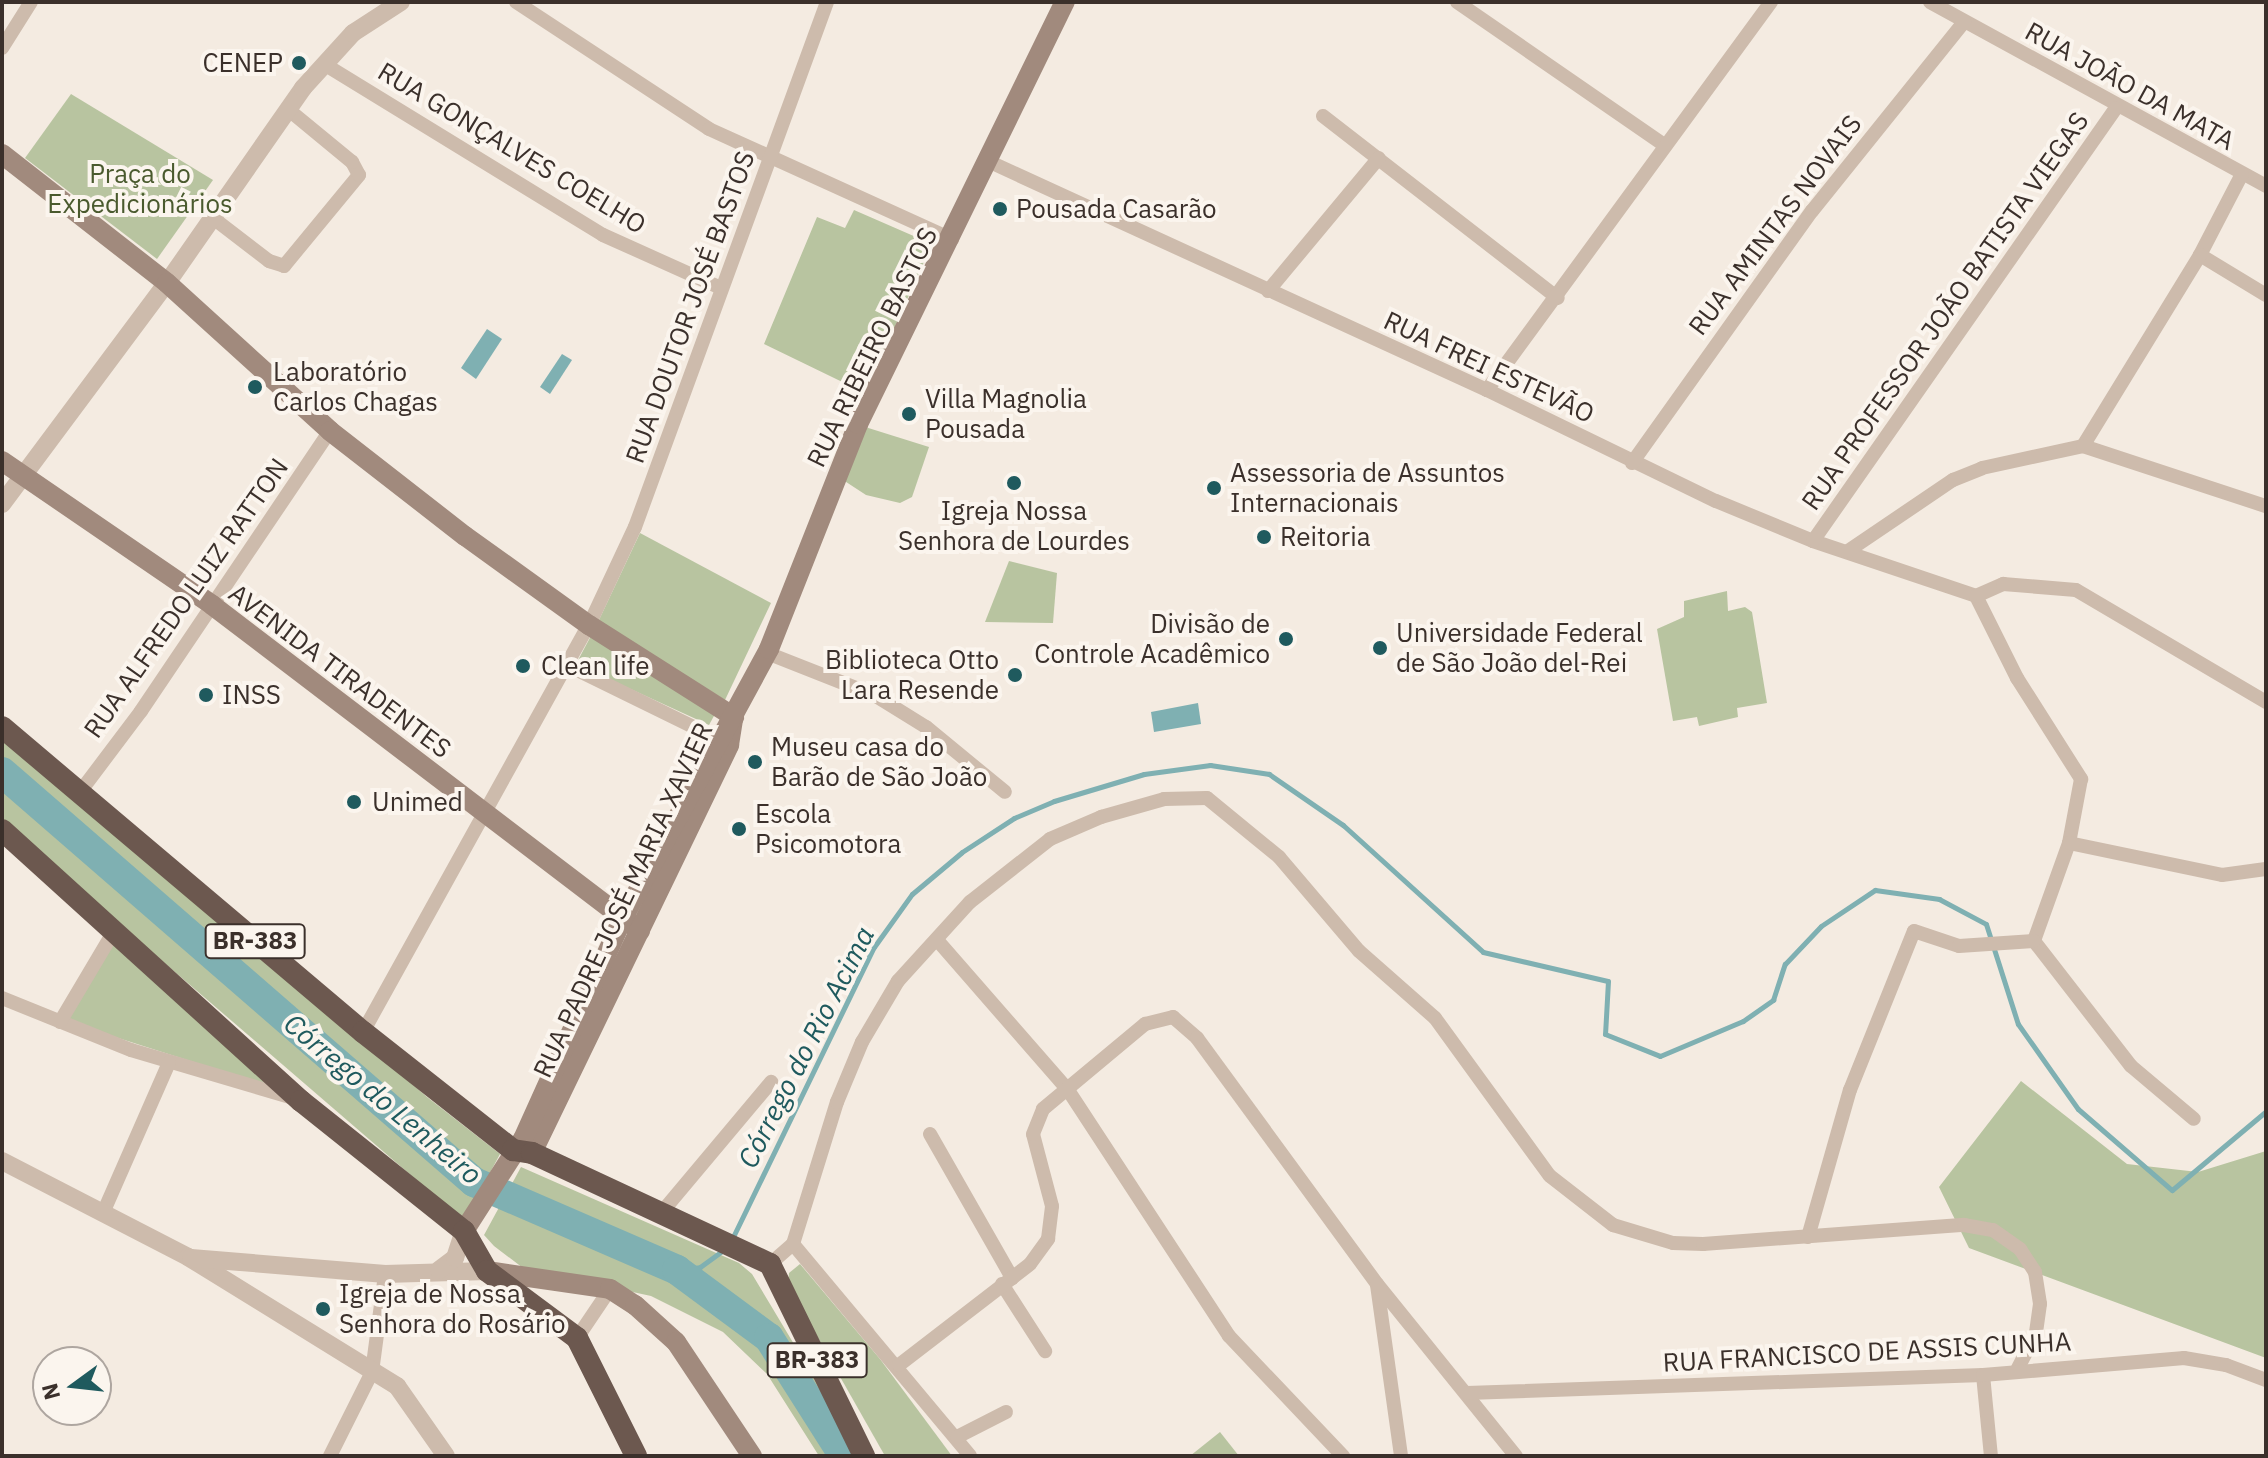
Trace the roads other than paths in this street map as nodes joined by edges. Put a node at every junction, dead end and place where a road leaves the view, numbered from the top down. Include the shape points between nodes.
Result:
1 (31, 2) edge
2 (401, 2) edge
3 (516, 2) edge
4 (827, 2) edge
5 (1065, 2) edge
6 (1457, 2) edge
7 (1771, 2) edge
8 (1930, 2) edge
9 (1964, 22) junction
10 (2, 48) edge
11 (324, 64) junction
12 (2116, 108) junction
13 (289, 110) junction
14 (1323, 116) dead end
15 (1663, 144) junction
16 (2, 154) edge
17 (1379, 158) junction
18 (771, 159) junction
19 (990, 162) junction
20 (2242, 174) junction
21 (2266, 186) edge
22 (213, 218) junction
23 (952, 239) junction
24 (2200, 255) junction
25 (167, 283) junction
26 (721, 288) junction
27 (1268, 291) junction
28 (2266, 295) edge
29 (1558, 298) junction
30 (1487, 390) junction
31 (330, 431) junction
32 (2083, 446) junction
33 (2, 461) edge
34 (1632, 463) junction
35 (21, 475) junction
36 (2, 504) edge
37 (2266, 506) edge
38 (1813, 541) junction
39 (1848, 551) junction
40 (1976, 596) junction
41 (212, 605) junction
42 (589, 625) junction
43 (767, 653) junction
44 (565, 664) junction
45 (2266, 702) edge
46 (734, 717) junction
47 (2, 727) edge
48 (723, 741) junction
49 (80, 792) junction
50 (1005, 792) dead end
51 (485, 814) junction
52 (2, 830) edge
53 (2069, 843) junction
54 (2266, 869) edge
55 (622, 920) junction
56 (114, 931) junction
57 (640, 931) junction
58 (938, 941) junction
59 (2034, 941) junction
60 (2, 998) edge
61 (60, 1022) junction
62 (363, 1032) junction
63 (169, 1063) junction
64 (771, 1082) dead end
65 (1068, 1090) junction
66 (301, 1101) junction
67 (2194, 1119) dead end
68 (930, 1134) dead end
69 (522, 1152) junction
70 (2, 1161) edge
71 (662, 1212) junction
72 (103, 1213) junction
73 (464, 1231) junction
74 (1808, 1237) junction
75 (793, 1244) junction
76 (188, 1257) junction
77 (760, 1259) junction
78 (439, 1270) junction
79 (487, 1271) junction
80 (385, 1274) junction
81 (1007, 1281) junction
82 (1377, 1284) junction
83 (610, 1289) junction
84 (577, 1338) junction
85 (1045, 1351) dead end
86 (899, 1365) junction
87 (2017, 1370) junction
88 (372, 1372) junction
89 (1983, 1375) junction
90 (2266, 1380) edge
91 (1467, 1393) junction
92 (1006, 1412) dead end
93 (957, 1437) junction
94 (330, 1456) edge
95 (446, 1456) edge
96 (636, 1456) edge
97 (752, 1456) edge
98 (864, 1456) edge
99 (970, 1456) edge
100 (1343, 1456) edge
101 (1401, 1456) edge
102 (1516, 1456) edge
103 (1991, 1456) edge

1 - 10 street
2 - 11 street via 353,33
3 - 18 street via 671,106
4 - 18 street, RUA DOUTOR JOSÉ BASTOS
5 - 19 main road, RUA RIBEIRO BASTOS
6 - 15 street
7 - 15 street
8 - 9 street, RUA JOÃO DA MATA
9 - 12 street, RUA JOÃO DA MATA
9 - 34 street, RUA AMINTAS NOVAIS via 1812,211
11 - 13 street
11 - 26 street, RUA GONÇALVES COELHO via 603,235
12 - 20 street, RUA JOÃO DA MATA
12 - 38 street, RUA PROFESSOR JOÃO BATISTA VIEGAS
13 - 22 street
13 - 22 street via 352,162 359,175 284,266 269,261
14 - 17 street
15 - 29 street
16 - 25 main road
17 - 27 street
17 - 29 street
18 - 23 street
18 - 26 street, RUA DOUTOR JOSÉ BASTOS
19 - 23 main road, RUA RIBEIRO BASTOS
19 - 27 street, RUA FREI ESTEVÃO
20 - 21 street, RUA JOÃO DA MATA
20 - 24 street
22 - 25 street
23 - 43 main road, RUA RIBEIRO BASTOS via 858,424
24 - 28 street
24 - 32 street
25 - 31 main road
25 - 35 street
26 - 42 street, RUA DOUTOR JOSÉ BASTOS via 635,527
27 - 30 street, RUA FREI ESTEVÃO
29 - 30 street
30 - 34 street, RUA FREI ESTEVÃO
31 - 41 street, RUA ALFREDO LUIZ RATTON
31 - 42 main road
32 - 37 street
32 - 39 street via 1982,468 1953,480
33 - 35 main road, AVENIDA TIRADENTES
34 - 38 street, RUA FREI ESTEVÃO
35 - 36 street
35 - 41 main road, AVENIDA TIRADENTES
38 - 39 street, RUA FREI ESTEVÃO
39 - 40 street, RUA FREI ESTEVÃO
40 - 45 street via 2003,584 2076,590
40 - 53 street via 2017,678 2079,772 2081,796
41 - 49 street, RUA ALFREDO LUIZ RATTON
41 - 51 main road, AVENIDA TIRADENTES
42 - 44 street, RUA DOUTOR JOSÉ BASTOS
42 - 46 main road
43 - 46 main road, RUA RIBEIRO BASTOS
43 - 50 street via 876,696 935,733
44 - 48 street
44 - 51 street, RUA DOUTOR JOSÉ BASTOS
46 - 48 main road, RUA PADRE JOSÉ MARIA XAVIER
47 - 49 highway, BR-383
48 - 55 main road, RUA PADRE JOSÉ MARIA XAVIER
48 - 57 main road, RUA PADRE JOSÉ MARIA XAVIER
49 - 62 highway, BR-383
51 - 55 main road, AVENIDA TIRADENTES
51 - 62 street, RUA DOUTOR JOSÉ BASTOS
52 - 56 highway, BR-383
53 - 54 street via 2222,875
53 - 59 street
55 - 57 main road, AVENIDA TIRADENTES
55 - 69 main road, RUA PADRE JOSÉ MARIA XAVIER via 523,1139
56 - 61 street
56 - 66 highway, BR-383
57 - 69 main road, RUA PADRE JOSÉ MARIA XAVIER
58 - 65 street
58 - 74 street via 970,902 1050,839 1164,799 1207,798 1279,857 1359,951 1435,1018 1550,1176 1613,1225 1673,1243
58 - 75 street via 898,981 862,1042 837,1102
59 - 67 street via 2131,1066
59 - 74 street via 1959,946 1917,929 1911,936 1850,1090
60 - 61 street
61 - 63 street
62 - 69 highway, BR-383
63 - 66 street
63 - 72 street
64 - 71 street
65 - 81 street via 1043,1109 1033,1134 1052,1206 1052,1230 1040,1253
65 - 82 street via 1145,1024 1173,1017 1197,1038
65 - 100 street via 1229,1336
66 - 73 highway, BR-383
68 - 81 street
69 - 71 highway, BR-383
69 - 73 main road via 500,1169
70 - 72 street
71 - 77 highway, BR-383
72 - 76 street
73 - 78 street via 455,1258
73 - 79 highway, BR-383
74 - 87 street via 1964,1225 1993,1230 2020,1249 2035,1272 2040,1304 2036,1333
75 - 77 street
75 - 86 street
76 - 80 street
76 - 88 street
77 - 98 highway, BR-383
78 - 79 street
78 - 80 street
79 - 83 main road
79 - 84 highway, BR-383
80 - 88 street
81 - 85 street
81 - 86 street
82 - 91 street
82 - 101 street
83 - 84 street
83 - 97 main road via 676,1342
84 - 96 highway, BR-383
86 - 93 street
87 - 89 street, RUA FRANCISCO DE ASSIS CUNHA
87 - 90 street, RUA FRANCISCO DE ASSIS CUNHA via 2184,1358 2226,1365
88 - 94 street
88 - 95 street via 406,1394
89 - 91 street, RUA FRANCISCO DE ASSIS CUNHA
89 - 103 street
91 - 102 street
92 - 93 street
93 - 99 street

